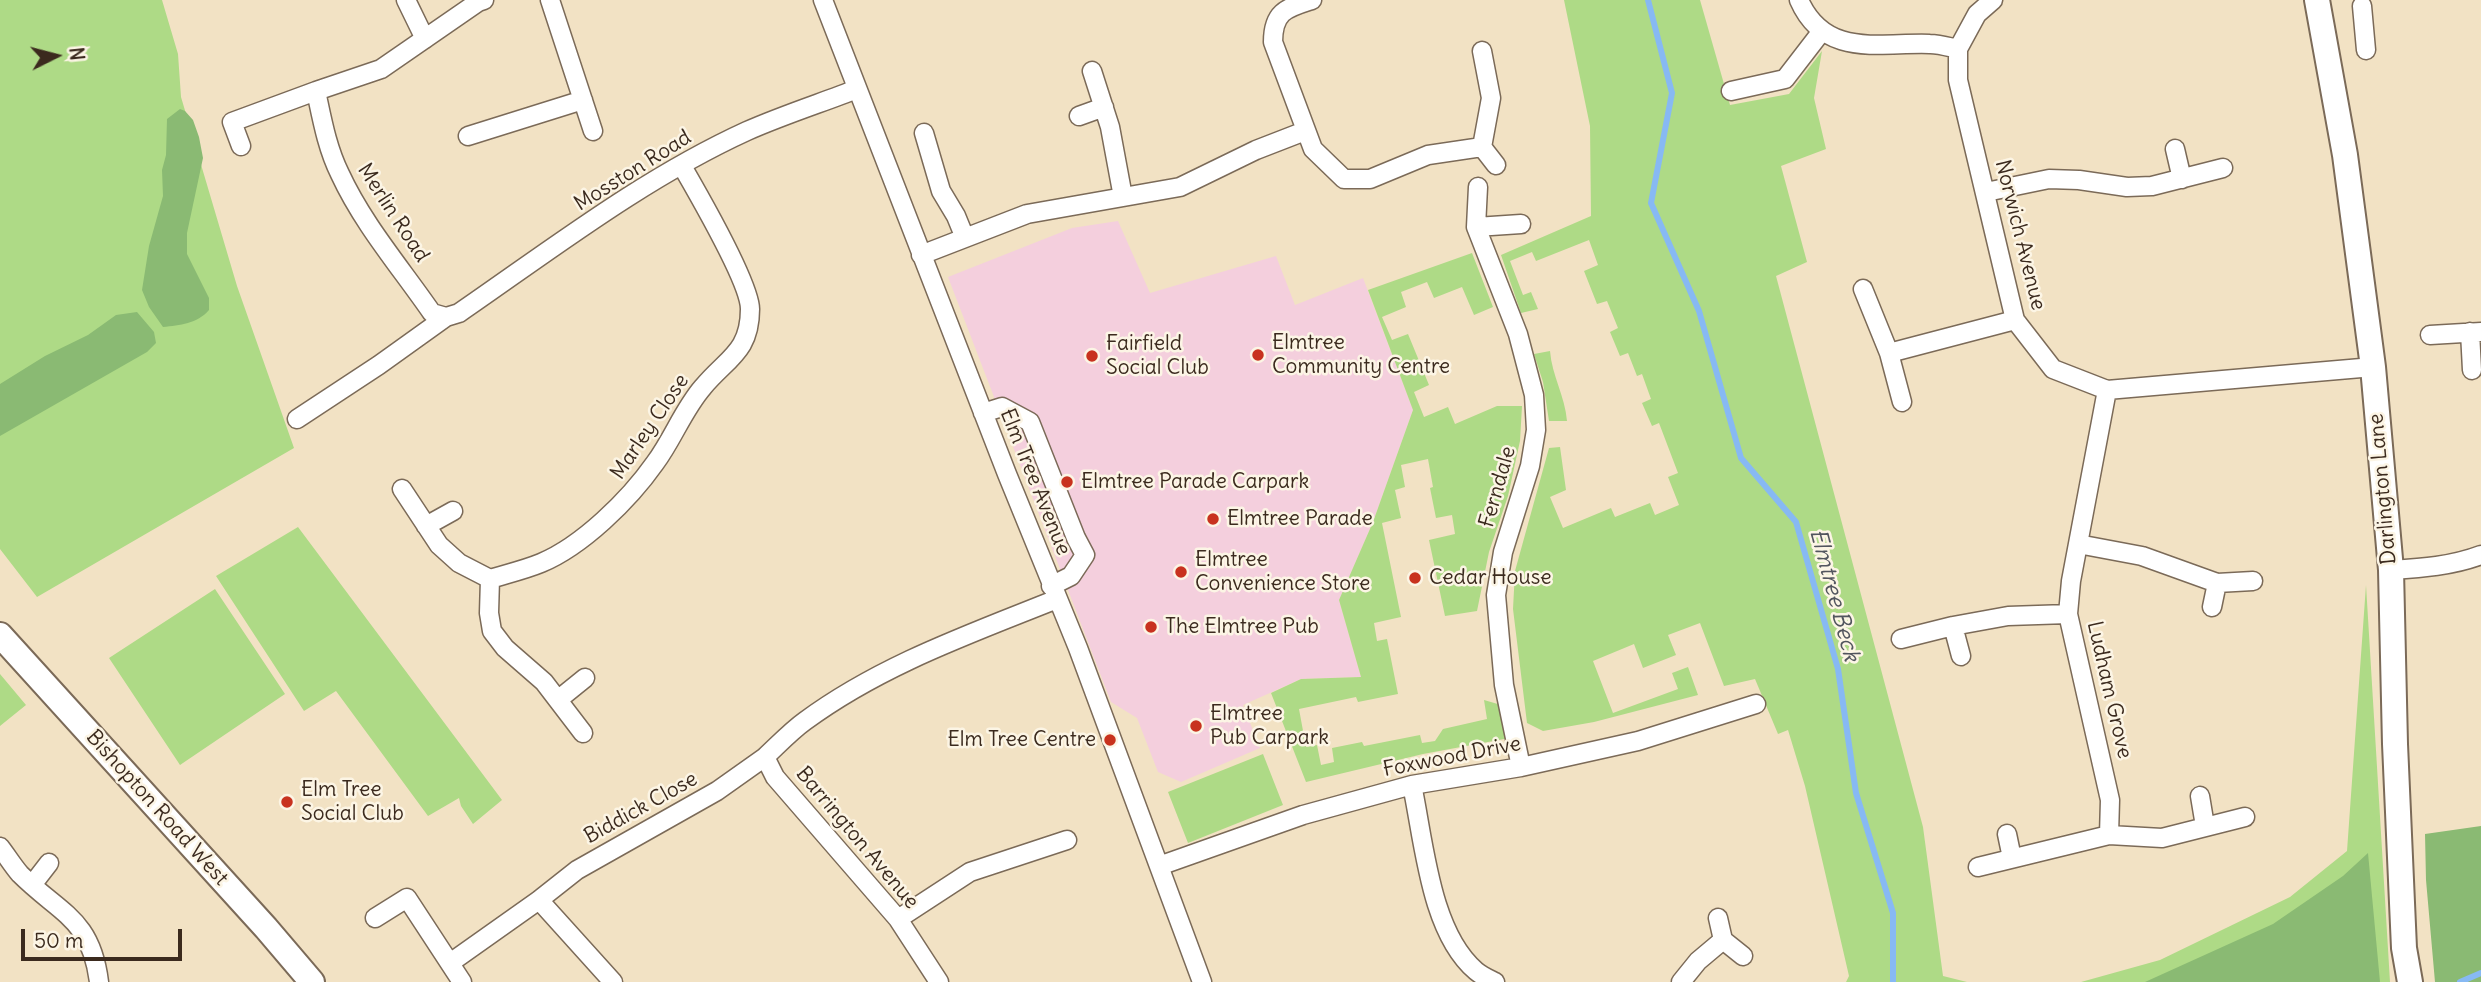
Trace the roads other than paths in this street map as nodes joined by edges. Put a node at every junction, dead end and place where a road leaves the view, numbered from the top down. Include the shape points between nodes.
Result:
1 (406, 0) edge
2 (484, 0) edge
3 (550, 0) edge
4 (823, 0) edge
5 (1312, 0) edge
6 (1799, 0) edge
7 (1993, 0) edge
8 (2317, 0) edge
9 (2366, 2) edge
10 (1822, 31) junction
11 (425, 39) junction
12 (1958, 48) junction
13 (2366, 50) dead end
14 (1482, 51) dead end
15 (1092, 71) dead end
16 (857, 89) junction
17 (316, 91) junction
18 (1731, 91) dead end
19 (583, 100) junction
20 (1104, 107) junction
21 (1079, 116) dead end
22 (593, 131) dead end
23 (1305, 131) junction
24 (924, 133) dead end
25 (468, 136) dead end
26 (241, 146) dead end
27 (1482, 147) junction
28 (2175, 149) dead end
29 (1496, 165) dead end
30 (682, 166) junction
31 (2223, 168) dead end
32 (2182, 179) junction
33 (1478, 187) dead end
34 (1986, 192) junction
35 (1124, 197) junction
36 (1521, 224) dead end
37 (1476, 227) junction
38 (965, 238) junction
39 (921, 255) junction
40 (1863, 289) dead end
41 (439, 315) junction
42 (2015, 320) junction
43 (2475, 332) edge
44 (2430, 335) dead end
45 (1889, 353) junction
46 (2373, 367) junction
47 (2472, 370) dead end
48 (2107, 390) junction
49 (1902, 402) dead end
50 (983, 413) junction
51 (297, 419) dead end
52 (402, 489) dead end
53 (453, 511) dead end
54 (426, 526) junction
55 (2078, 544) junction
56 (2481, 555) edge
57 (2391, 570) junction
58 (490, 579) junction
59 (2253, 581) dead end
60 (2217, 583) junction
61 (1054, 593) junction
62 (2212, 607) dead end
63 (2068, 614) junction
64 (1953, 626) junction
65 (0, 635) edge
66 (1901, 639) dead end
67 (1961, 656) dead end
68 (585, 678) dead end
69 (559, 699) junction
70 (1756, 704) dead end
71 (583, 733) dead end
72 (765, 757) junction
73 (1521, 767) junction
74 (1412, 785) junction
75 (2200, 796) dead end
76 (2245, 817) dead end
77 (2205, 826) junction
78 (2007, 834) dead end
79 (2109, 835) junction
80 (1067, 840) dead end
81 (0, 847) edge
82 (2012, 858) junction
83 (50, 863) dead end
84 (1159, 866) junction
85 (1978, 867) dead end
86 (32, 885) junction
87 (539, 900) junction
88 (375, 918) dead end
89 (1718, 918) dead end
90 (898, 919) junction
91 (1723, 940) junction
92 (1743, 956) dead end
93 (450, 962) junction
94 (1475, 977) edge
95 (99, 982) edge
96 (312, 982) edge
97 (462, 982) edge
98 (613, 982) edge
99 (939, 982) edge
100 (1202, 982) edge
101 (1495, 982) edge
102 (1681, 982) edge
103 (2410, 982) edge

1 - 11 street
2 - 11 street
3 - 19 street
4 - 16 street, Elm Tree Avenue
5 - 23 street via 1289,8 1277,17 1273,28 1273,42
6 - 10 street
7 - 12 street via 1977,14
8 - 46 street, Darlington Lane via 2344,147
9 - 13 street
10 - 12 street via 1851,44
10 - 18 street via 1785,79
11 - 17 street via 381,69
12 - 34 street, Norwich Avenue via 1958,80
14 - 27 street via 1491,98
15 - 20 street
16 - 30 street, Mosston Road via 748,131
16 - 39 street, Elm Tree Avenue
17 - 26 street via 232,121
17 - 41 street, Merlin Road via 339,172 356,204
19 - 22 street
19 - 25 street
20 - 21 street
20 - 35 street
23 - 27 street via 1313,149 1343,178 1370,179 1428,155
23 - 35 street via 1180,187
24 - 38 street via 942,191
27 - 29 street
28 - 32 street
30 - 41 street, Mosston Road via 459,313
30 - 58 street, Marley Close via 750,304 749,332 727,364 703,386 627,500 585,536 542,563
31 - 32 street
32 - 34 street via 2127,187 2049,179
33 - 37 street, Ferndale
34 - 42 street, Norwich Avenue
35 - 38 street via 1027,214
36 - 37 street
37 - 73 street, Ferndale via 1518,334 1534,395 1536,430 1530,467 1503,552 1496,595 1504,685
38 - 39 street
39 - 50 street, Elm Tree Avenue
40 - 45 street
41 - 51 street, Mosston Road via 379,365
42 - 45 street
42 - 48 street, Norwich Avenue via 2053,369
43 - 44 street
43 - 47 street
45 - 49 street
46 - 48 street, Norwich Avenue
46 - 57 street, Darlington Lane
48 - 55 street, Ludham Grove
50 - 61 street, Elm Tree Avenue
50 - 61 street via 1003,407 1030,422 1085,555
52 - 54 street
53 - 54 street
54 - 58 street via 459,563
55 - 60 street via 2142,556
55 - 63 street, Ludham Grove
56 - 57 street via 2431,567
57 - 103 street, Darlington Lane via 2404,948
58 - 69 street via 492,631
59 - 60 street
60 - 62 street
61 - 72 street via 866,682 804,721
61 - 84 street, Elm Tree Avenue
63 - 64 street via 2008,616
63 - 79 street, Ludham Grove via 2110,800
64 - 66 street
64 - 67 street
65 - 96 street, Bishopton Road West
68 - 69 street
69 - 71 street
70 - 73 street, Foxwood Drive via 1638,741
72 - 87 street, Biddick Close via 717,791 577,870
72 - 90 street, Barrington Avenue via 775,777
73 - 74 street, Foxwood Drive
74 - 84 street, Foxwood Drive via 1303,815
74 - 94 street via 1445,930
75 - 77 street
76 - 77 street
77 - 79 street via 2162,838
78 - 82 street
79 - 82 street
80 - 90 street via 970,872
81 - 86 street
82 - 85 street
83 - 86 street
84 - 100 street, Elm Tree Avenue
86 - 95 street via 72,917 85,934
87 - 93 street, Biddick Close
87 - 98 street
88 - 93 street via 407,898
89 - 91 street
90 - 99 street, Barrington Avenue
91 - 92 street
91 - 102 street
93 - 97 street
94 - 101 street

